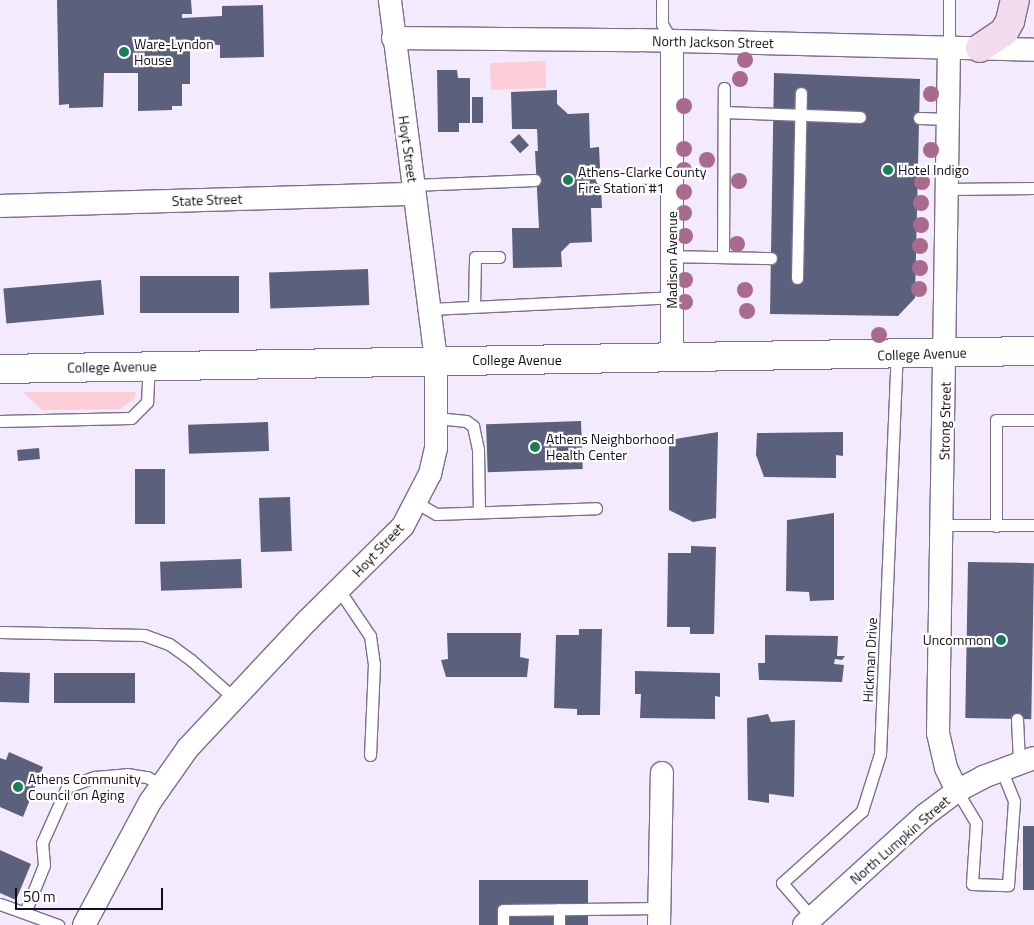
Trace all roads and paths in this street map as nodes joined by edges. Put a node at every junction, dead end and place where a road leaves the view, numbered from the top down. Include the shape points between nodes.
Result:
1 (390, 0) edge
2 (662, 0) edge
3 (948, 0) edge
4 (1015, 0) edge
5 (393, 38) junction
6 (672, 41) junction
7 (949, 48) junction
8 (980, 48) junction
9 (1034, 50) edge
10 (724, 88) dead end
11 (801, 93) dead end
12 (724, 112) junction
13 (800, 115) junction
14 (860, 117) dead end
15 (919, 118) dead end
16 (948, 119) junction
17 (672, 177) junction
18 (601, 179) dead end
19 (536, 180) dead end
20 (1034, 188) edge
21 (947, 189) junction
22 (413, 190) junction
23 (0, 206) edge
24 (672, 256) junction
25 (499, 257) dead end
26 (723, 257) junction
27 (771, 258) dead end
28 (797, 278) dead end
29 (672, 297) junction
30 (474, 306) junction
31 (430, 309) junction
32 (1034, 351) edge
33 (945, 352) junction
34 (897, 355) junction
35 (672, 358) junction
36 (436, 360) junction
37 (149, 366) junction
38 (0, 369) edge
39 (437, 418) junction
40 (1034, 420) edge
41 (0, 421) edge
42 (417, 503) junction
43 (596, 508) dead end
44 (479, 510) junction
45 (943, 525) junction
46 (1034, 525) edge
47 (996, 526) junction
48 (339, 590) junction
49 (0, 632) edge
50 (234, 698) junction
51 (1017, 719) dead end
52 (370, 755) dead end
53 (1018, 763) edge
54 (662, 773) dead end
55 (161, 786) junction
56 (957, 791) junction
57 (0, 904) edge
58 (559, 909) junction
59 (26, 910) junction
60 (659, 916) edge
61 (811, 922) edge
62 (58, 925) edge
63 (84, 925) edge
64 (502, 925) edge
65 (559, 925) edge

1 - 5 street, Hoyt Street
2 - 6 lane via 662,24
3 - 7 lane
4 - 8 main road via 1004,32
5 - 6 street, North Jackson Street
5 - 22 street, Hoyt Street
6 - 7 street, North Jackson Street
6 - 17 street, Madison Avenue
7 - 8 street, North Jackson Street
7 - 16 street, Strong Street
8 - 9 street, North Jackson Street
10 - 12 lane
11 - 13 lane
12 - 13 lane
12 - 26 lane
13 - 14 lane
13 - 28 lane
15 - 16 lane
16 - 21 street, Strong Street
17 - 18 lane
17 - 24 street, Madison Avenue
19 - 22 lane
20 - 21 lane
21 - 33 street, Strong Street
22 - 23 street, State Street
22 - 31 street, Hoyt Street
24 - 26 lane
24 - 29 street, Madison Avenue
25 - 30 lane via 475,258
26 - 27 lane
29 - 30 lane
29 - 35 street, Madison Avenue
30 - 31 lane
31 - 36 street, Hoyt Street
32 - 33 street, College Avenue
33 - 34 street, College Avenue
33 - 45 street, Strong Street
34 - 35 street, College Avenue
34 - 61 lane, Hickman Drive via 880,754 862,811 782,883
35 - 36 street, College Avenue
36 - 37 street, College Avenue
36 - 39 street, Hoyt Street
37 - 38 street, College Avenue
37 - 41 lane via 147,402 131,418
39 - 42 street, Hoyt Street via 430,474
39 - 44 lane via 466,421 474,426 478,449
40 - 47 lane via 996,420
42 - 44 lane via 436,514
42 - 48 street, Hoyt Street via 402,526
43 - 44 lane
45 - 47 lane
45 - 56 street, Strong Street via 938,732 946,768
46 - 47 lane
48 - 50 street, Hoyt Street
48 - 52 lane via 370,636 374,664
49 - 50 lane via 144,635 169,644 192,660
50 - 55 street, Hoyt Street via 188,748
51 - 53 lane
53 - 56 street, North Lumpkin Street
53 - 56 lane via 1008,885 972,884 976,823
54 - 60 street
55 - 59 lane via 147,777 127,774 95,777 67,787 42,843 44,865
55 - 63 street, Hoyt Street
56 - 61 street, North Lumpkin Street via 925,816
57 - 59 lane
58 - 60 lane
58 - 64 lane via 503,910
58 - 65 lane
59 - 62 lane

